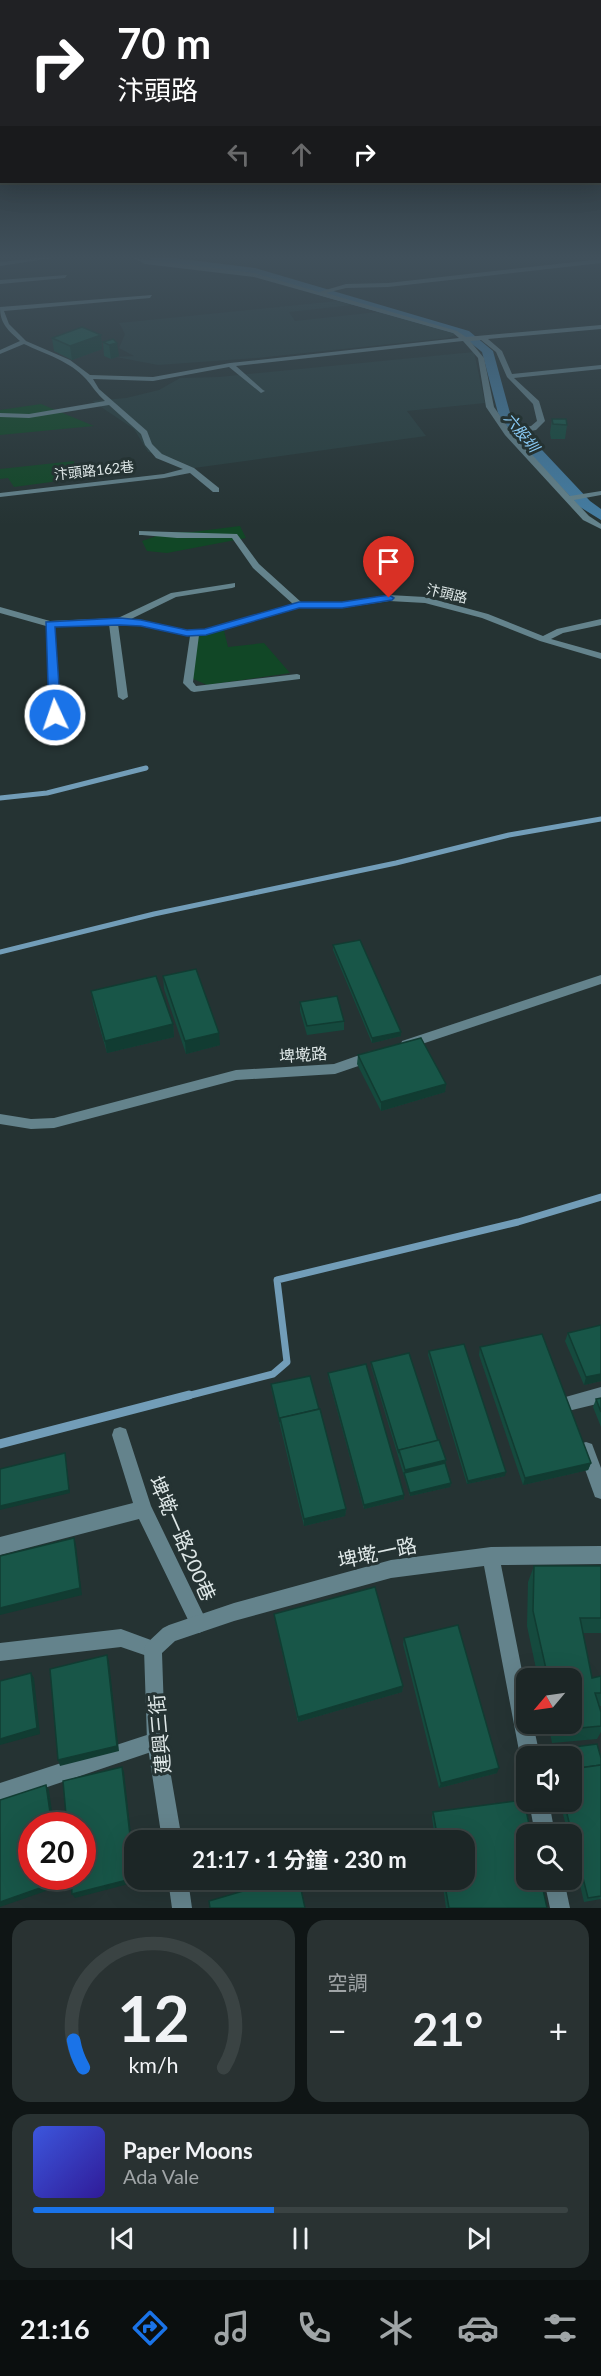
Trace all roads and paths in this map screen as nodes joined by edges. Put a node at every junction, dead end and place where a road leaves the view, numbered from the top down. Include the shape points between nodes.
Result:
1 (35, 347) edge
2 (392, 347) edge
3 (472, 347) edge
4 (494, 347) edge
5 (230, 365) junction
6 (601, 367) edge
7 (508, 375) junction
8 (87, 377) junction
9 (261, 390) dead end
10 (111, 402) junction
11 (0, 415) edge
12 (510, 433) junction
13 (191, 470) junction
14 (216, 490) dead end
15 (601, 493) edge
16 (0, 495) edge
17 (571, 498) junction
18 (601, 527) edge
19 (142, 533) dead end
20 (232, 585) dead end
21 (299, 605) junction
22 (0, 610) edge
23 (116, 622) junction
24 (601, 622) edge
25 (50, 624) junction
26 (195, 633) junction
27 (543, 639) junction
28 (601, 656) edge
29 (297, 677) dead end
30 (123, 697) dead end
31 (55, 715) dead end
32 (601, 979) edge
33 (0, 1119) edge
34 (561, 1383) edge
35 (601, 1395) edge
36 (568, 1403) junction
37 (120, 1435) dead end
38 (601, 1491) edge
39 (143, 1509) junction
40 (0, 1546) edge
41 (491, 1556) junction
42 (601, 1556) edge
43 (199, 1624) junction
44 (153, 1649) junction
45 (0, 1653) edge
46 (156, 1741) junction
47 (528, 1746) edge
48 (0, 1793) edge
49 (170, 1830) edge
50 (179, 1890) edge
51 (556, 1890) edge
52 (182, 1908) edge
53 (560, 1908) edge

1 - 8 street via 68,362
2 - 5 street
3 - 12 street via 481,358 490,407
4 - 7 street
5 - 8 street via 153,379
5 - 9 street
6 - 7 street
7 - 12 street via 536,403 541,421 533,428
8 - 10 street
10 - 11 street via 28,416
10 - 13 street via 144,432 159,456
12 - 17 street
13 - 14 street
13 - 16 street, 汴頭路162巷
15 - 17 street
17 - 18 street via 586,518
19 - 21 street via 234,536 256,566
20 - 23 street via 174,595
21 - 26 street, 汴頭路
21 - 27 street, 汴頭路 via 342,605 389,598 425,600 485,616
22 - 25 street, 汴頭路
23 - 25 street, 汴頭路
23 - 26 street, 汴頭路
23 - 30 street
24 - 27 street
25 - 31 street
26 - 29 street via 188,683 194,689
27 - 28 street, 汴頭路
32 - 33 street, 埤墘路 via 335,1069 236,1075 54,1123
34 - 36 street
35 - 36 street
36 - 38 street
37 - 39 street, 埤墘一路200巷
39 - 40 street
39 - 43 street, 埤墘一路200巷
41 - 42 street, 埤墘一路
41 - 43 street, 埤墘一路 via 391,1569
41 - 47 street
43 - 44 street, 埤墘一路 via 169,1634
44 - 45 street via 122,1638
44 - 46 street, 建興三街
46 - 48 street
46 - 49 street, 建興三街
50 - 52 street
51 - 53 street

